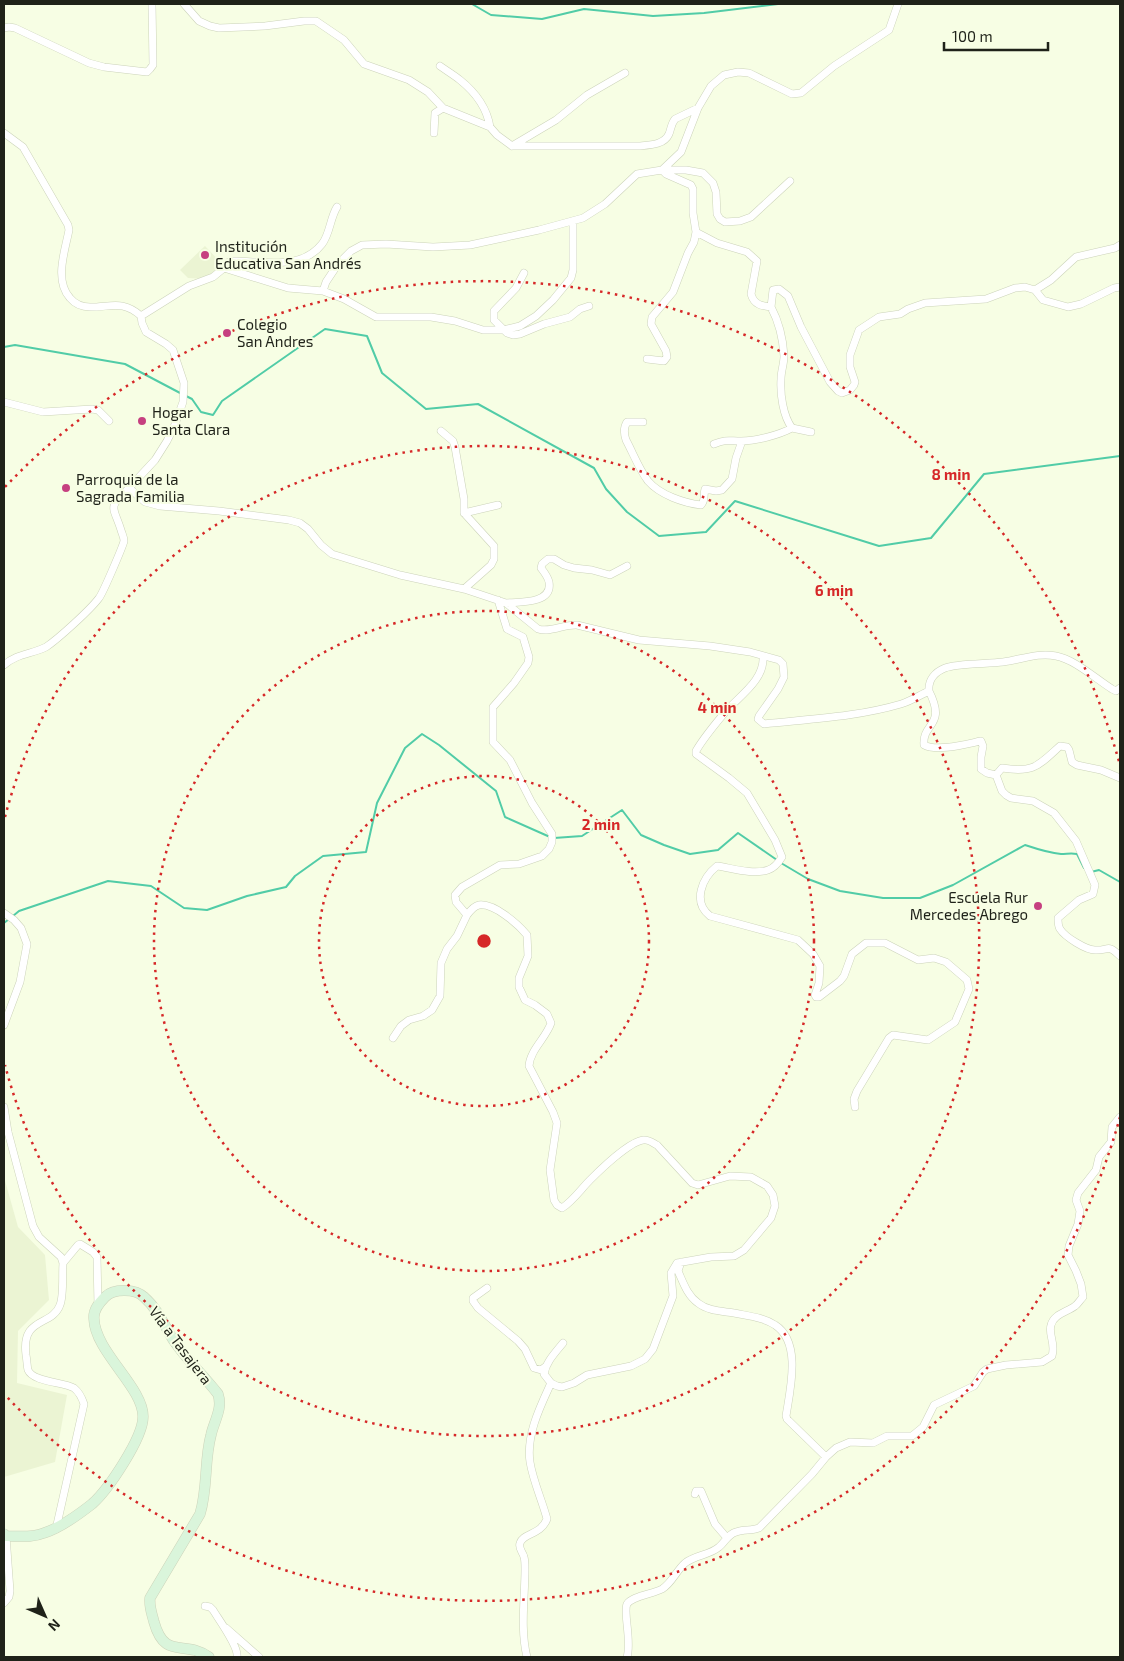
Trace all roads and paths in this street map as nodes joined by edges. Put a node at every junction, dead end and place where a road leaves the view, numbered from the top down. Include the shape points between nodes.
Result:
1 (152, 4) edge
2 (184, 4) edge
3 (898, 4) edge
4 (4, 28) edge
5 (440, 66) dead end
6 (625, 73) dead end
7 (443, 108) junction
8 (698, 108) junction
9 (490, 127) junction
10 (434, 132) dead end
11 (4, 133) edge
12 (512, 146) junction
13 (662, 170) junction
14 (790, 181) dead end
15 (337, 207) dead end
16 (573, 221) junction
17 (696, 232) junction
18 (1120, 245) edge
19 (224, 268) junction
20 (524, 273) dead end
21 (1120, 287) edge
22 (1035, 290) junction
23 (323, 291) junction
24 (589, 306) dead end
25 (772, 307) junction
26 (141, 316) junction
27 (503, 330) junction
28 (647, 359) dead end
29 (4, 402) edge
30 (109, 421) dead end
31 (643, 422) dead end
32 (792, 428) junction
33 (441, 431) dead end
34 (811, 432) dead end
35 (742, 441) junction
36 (714, 444) dead end
37 (129, 488) junction
38 (498, 505) dead end
39 (464, 513) junction
40 (627, 566) dead end
41 (464, 590) junction
42 (502, 601) junction
43 (763, 656) junction
44 (4, 665) edge
45 (1120, 688) edge
46 (929, 691) junction
47 (996, 775) junction
48 (1120, 778) edge
49 (4, 913) edge
50 (467, 915) junction
51 (1120, 956) edge
52 (4, 1025) edge
53 (393, 1038) dead end
54 (4, 1107) edge
55 (855, 1107) dead end
56 (1120, 1117) edge
57 (681, 1262) junction
58 (63, 1263) junction
59 (487, 1288) dead end
60 (98, 1305) junction
61 (563, 1344) dead end
62 (545, 1367) junction
63 (551, 1383) junction
64 (826, 1457) junction
65 (695, 1494) dead end
66 (56, 1529) junction
67 (5, 1535) edge
68 (727, 1538) junction
69 (4, 1603) edge
70 (205, 1606) dead end
71 (224, 1628) junction
72 (209, 1657) edge
73 (238, 1657) edge
74 (259, 1657) edge
75 (527, 1657) edge
76 (627, 1657) edge

1 - 4 street via 153,65 147,72 89,63 15,28
2 - 7 street via 200,21 219,28 316,21 344,40 364,64 410,80
3 - 8 street via 889,30 834,66 801,93 792,94 749,73 729,72 712,86
5 - 9 street via 463,82 483,105
6 - 12 street via 586,95 556,120
7 - 9 street
7 - 10 street via 435,113
8 - 12 street via 676,119 668,137 660,143 639,146
8 - 13 street via 681,152
9 - 12 street
11 - 26 street via 23,147 68,225 61,279 67,295 80,306 114,304 127,307
13 - 14 street via 703,173 713,183 717,214 725,222 740,222 751,217
13 - 16 street via 637,174 605,204 584,218
13 - 17 street via 687,182 693,189
15 - 19 street via 323,243 305,258 287,263 233,260
16 - 23 street via 470,245 362,245 338,264
16 - 27 street via 571,278 536,316 520,326
17 - 25 street via 753,256 757,265 751,294 761,306
17 - 28 street via 673,292 651,321 667,357 664,361
18 - 22 street via 1076,257
19 - 23 street via 288,288
19 - 26 street
20 - 27 street via 516,288 494,311 494,320
21 - 22 street via 1068,307 1043,300
22 - 25 street via 1015,288 986,300 925,303 900,314 879,317 859,330 850,355 855,382 850,390 842,393 830,382 784,291 773,290
23 - 27 street via 376,317 431,317 483,330
24 - 27 street via 570,317 520,334 513,335
25 - 32 street via 783,345 782,398
26 - 37 street via 146,332 170,346 184,383 183,402 168,441
29 - 30 street via 43,412 98,410
31 - 35 street via 627,422 624,434 645,475 663,492 694,504 703,503 705,489 722,490 732,479
32 - 34 street
32 - 35 street via 778,435
33 - 39 street via 455,447
35 - 36 street via 727,440
37 - 41 street via 145,502 160,506 289,520 308,529 332,554
37 - 44 street via 113,506 124,541 100,597 44,648
38 - 39 street
39 - 41 street via 494,546 495,552 491,565
40 - 42 street via 610,575 574,568 548,558 541,568 549,580 547,593 536,601
41 - 42 street
42 - 43 street via 538,629 577,625 639,640 710,646
42 - 50 street via 505,625 522,637 529,657 524,670 493,707 493,742 510,760 552,834 552,842 549,849 534,860 500,865 462,887 455,894 456,902
43 - 46 street via 783,664 784,677 759,716 764,724 867,712 903,703
43 - 55 street via 759,674 727,710 696,754 747,793 782,857 769,870 717,866 708,873 701,889 704,911 710,916 798,940 820,966 815,995 819,997 840,981 852,954 866,943 885,943 918,960 934,958 946,962 969,984 954,1022 928,1040 893,1035 889,1038 857,1091
45 - 46 street via 1112,690 1067,659 1045,654 948,667 931,680
46 - 47 street via 936,710 924,745 932,748 981,741 984,746 981,769
47 - 48 street via 1002,768 1025,770 1038,766 1063,746 1077,765
47 - 51 street via 1002,791 1010,798 1033,801 1054,813 1076,841 1095,885 1093,894 1079,900 1058,918 1059,928 1092,950 1108,947
49 - 52 street via 20,928 27,944 20,982
50 - 53 street via 440,963 440,996 432,1010 409,1020
50 - 57 street via 479,905 490,907 516,923 527,935 528,956 519,978 519,987 525,1000 547,1014 551,1023 529,1060 529,1066 557,1123 550,1170 557,1206 567,1205 630,1145 643,1140 657,1145 692,1183 730,1176 751,1177 767,1186 773,1195 775,1206 771,1218 744,1250 734,1256
54 - 58 street via 33,1226
56 - 64 street via 1112,1128 1110,1142 1099,1157 1096,1170 1078,1192 1078,1224 1068,1255 1083,1297 1051,1325 1055,1348 1052,1356 1042,1362 1006,1364 983,1372 974,1386 934,1405 923,1427 912,1436 887,1436 873,1443 850,1442
57 - 63 street via 671,1273 673,1296 650,1354 631,1366 587,1375 568,1386
57 - 64 street via 678,1271 690,1296 698,1303 707,1309 762,1318 776,1325 787,1339 793,1362 786,1416
58 - 60 street via 80,1244 96,1254
58 - 66 street via 60,1306 27,1335 26,1352 28,1371 33,1377 73,1388 84,1404
59 - 62 street via 473,1298 478,1308 521,1345 534,1368 541,1370
60 - 66 street via 94,1319 100,1341 139,1400 144,1416 136,1443 113,1479 93,1503
60 - 72 street, Vía a Tasajera via 108,1294 126,1290 143,1296 175,1343 218,1394 221,1403 211,1435 200,1514 150,1598 149,1605 158,1636 164,1643 196,1650
61 - 62 street
62 - 63 street via 544,1374
63 - 75 street via 538,1411 530,1461 548,1518 540,1530 520,1541 525,1568 523,1594
64 - 68 street via 759,1528 738,1531
65 - 68 street via 696,1491 701,1492 715,1524
66 - 67 street via 41,1534
67 - 69 street via 10,1591
68 - 76 street via 719,1548 691,1558 682,1565 664,1588 628,1603
70 - 71 street via 214,1610
71 - 73 street
71 - 74 street

